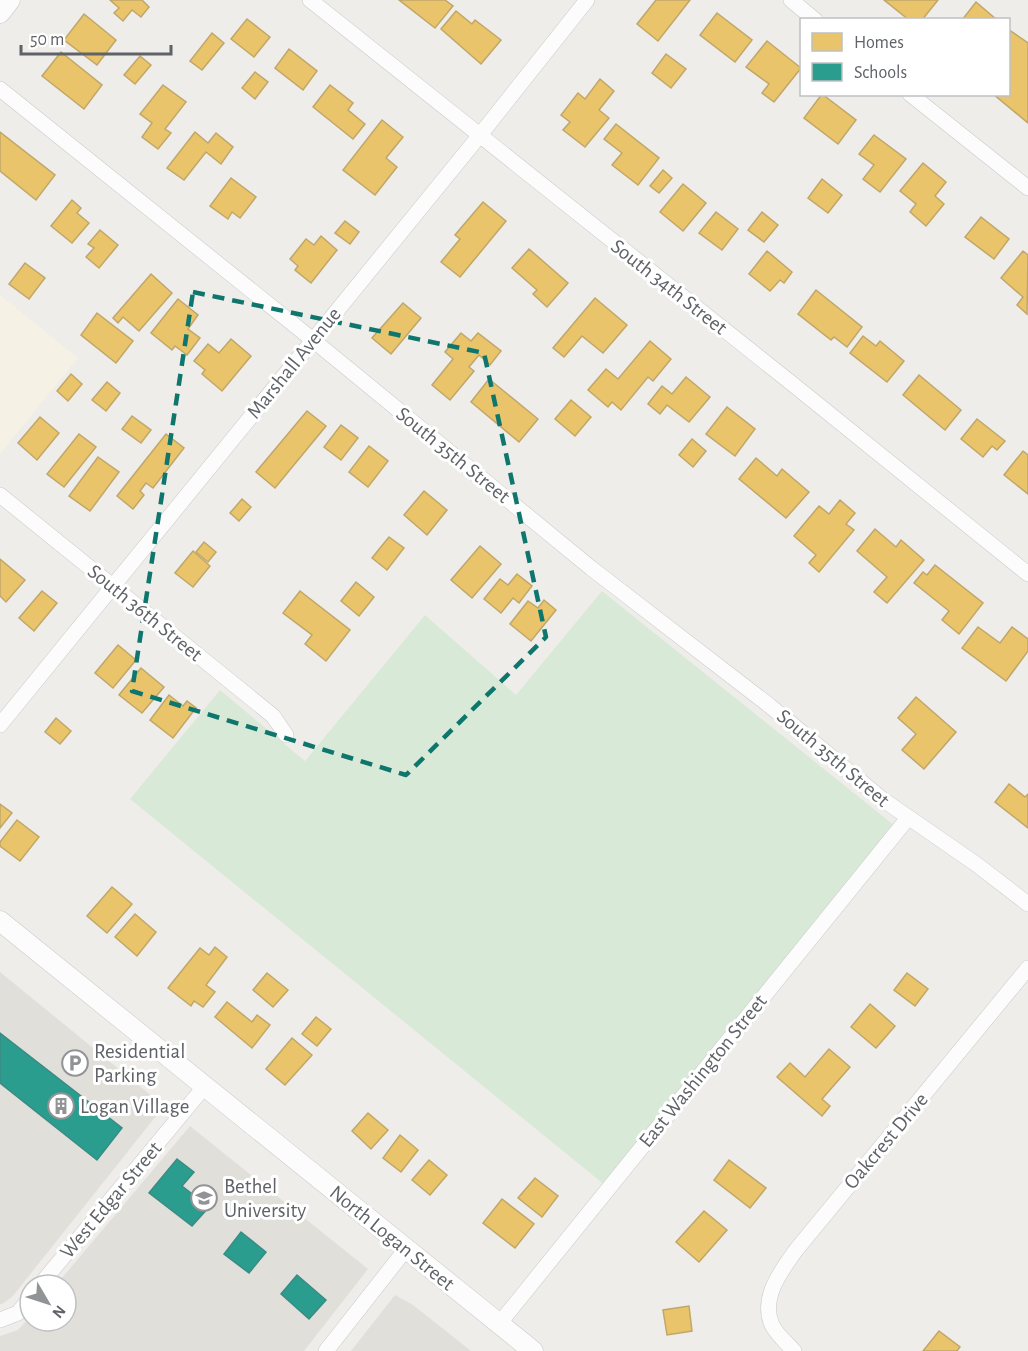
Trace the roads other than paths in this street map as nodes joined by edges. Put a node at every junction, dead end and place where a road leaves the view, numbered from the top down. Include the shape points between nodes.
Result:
1 (10, 0) edge
2 (310, 0) edge
3 (587, 0) edge
4 (791, 0) edge
5 (0, 13) edge
6 (813, 18) edge
7 (0, 89) edge
8 (913, 96) edge
9 (480, 135) junction
10 (1028, 188) edge
11 (313, 340) junction
12 (0, 495) edge
13 (1028, 574) edge
14 (113, 587) junction
15 (0, 725) edge
16 (286, 735) dead end
17 (908, 818) junction
18 (1028, 904) edge
19 (0, 921) edge
20 (1028, 968) edge
21 (205, 1086) junction
22 (406, 1249) junction
23 (50, 1273) edge
24 (18, 1312) edge
25 (0, 1320) edge
26 (499, 1324) junction
27 (326, 1351) edge
28 (533, 1351) edge
29 (795, 1351) edge

1 - 5 street
2 - 9 street, South 34th Street
3 - 9 street, Marshall Avenue
4 - 6 street
7 - 11 street, South 35th Street
8 - 10 street
9 - 11 street, Marshall Avenue
9 - 13 street, South 34th Street
11 - 14 street, Marshall Avenue
11 - 17 street, South 35th Street via 591,568 770,705
12 - 14 street, South 36th Street
14 - 15 street, Marshall Avenue
14 - 16 street, South 36th Street via 273,716
17 - 18 street, South 35th Street
17 - 26 street, East Washington Street
19 - 21 street, North Logan Street
20 - 29 street, Oakcrest Drive via 776,1278 769,1305 772,1324
21 - 22 street, North Logan Street
21 - 23 street, West Edgar Street
22 - 26 street, North Logan Street
22 - 27 street
24 - 25 street
26 - 28 street, North Logan Street

